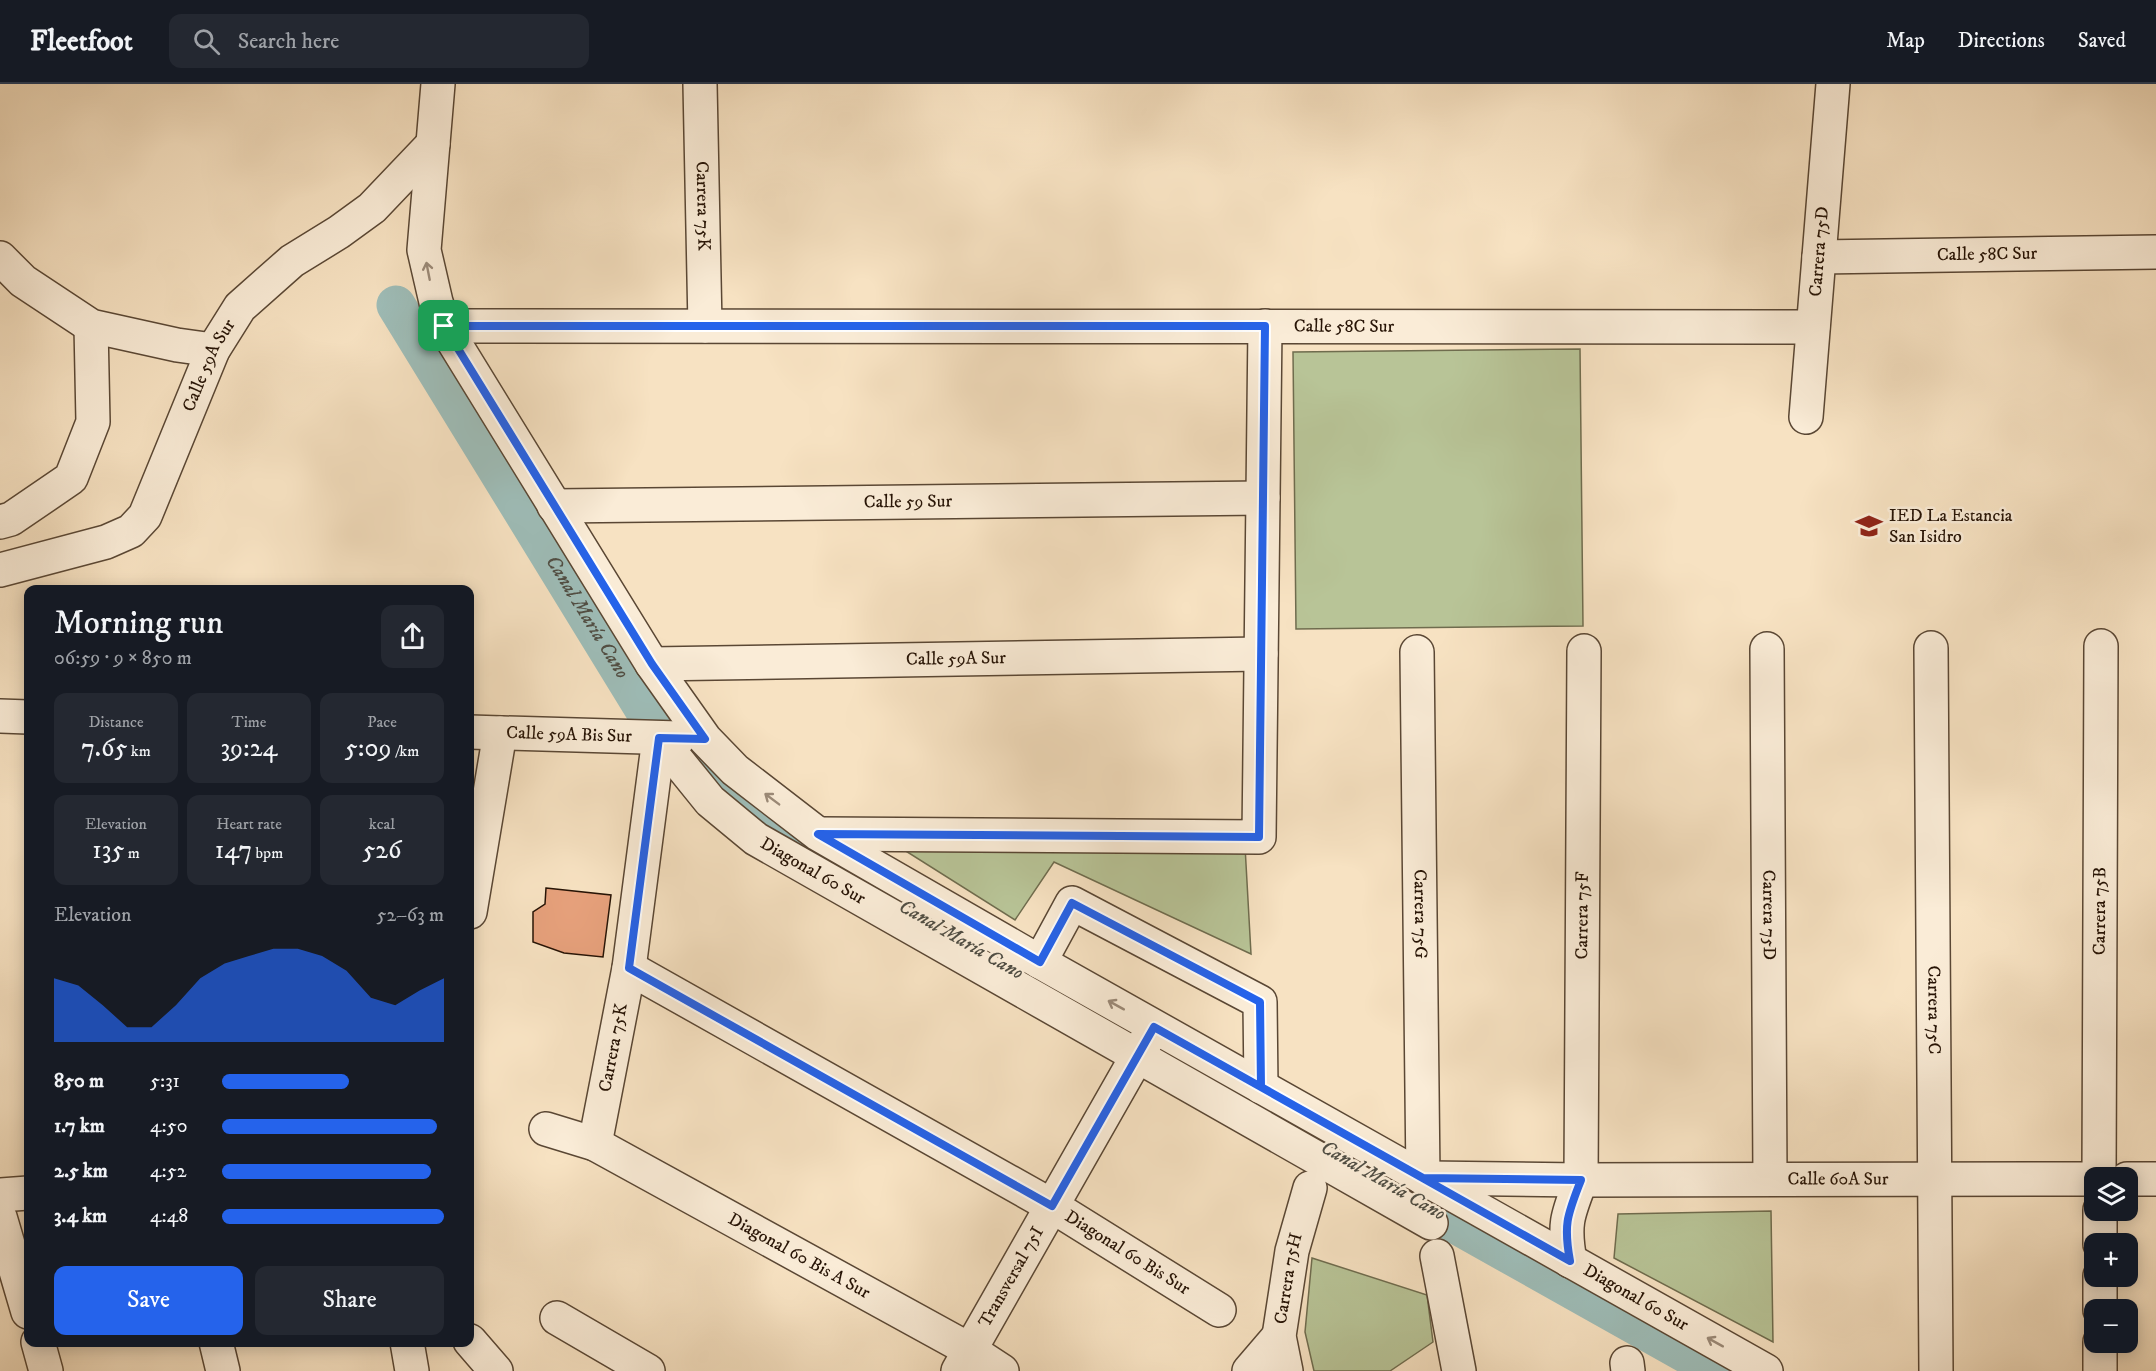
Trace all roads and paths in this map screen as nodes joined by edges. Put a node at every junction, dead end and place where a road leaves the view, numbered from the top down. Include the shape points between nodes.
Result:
1 (438, 84) edge
2 (700, 84) edge
3 (1833, 84) edge
4 (433, 144) junction
5 (2156, 252) edge
6 (1819, 257) junction
7 (0, 258) edge
8 (91, 326) junction
9 (444, 326) junction
10 (705, 326) junction
11 (1265, 326) junction
12 (1813, 327) junction
13 (213, 350) junction
14 (1806, 417) dead end
15 (1263, 498) junction
16 (554, 506) junction
17 (0, 522) edge
18 (0, 570) edge
19 (2101, 646) dead end
20 (1931, 648) dead end
21 (1767, 649) dead end
22 (1584, 651) dead end
23 (1417, 652) dead end
24 (1261, 654) junction
25 (652, 664) junction
26 (0, 716) edge
27 (24, 717) edge
28 (485, 732) edge
29 (659, 738) junction
30 (705, 739) junction
31 (818, 834) junction
32 (474, 864) edge
33 (1040, 962) junction
34 (629, 968) junction
35 (1154, 1027) junction
36 (1136, 1057) junction
37 (1261, 1087) junction
38 (546, 1129) dead end
39 (595, 1144) junction
40 (2099, 1167) edge
41 (1423, 1178) junction
42 (1770, 1179) junction
43 (1934, 1179) junction
44 (2084, 1179) edge
45 (2138, 1179) edge
46 (2156, 1179) edge
47 (1581, 1180) junction
48 (1310, 1188) dead end
49 (24, 1193) edge
50 (0, 1195) edge
51 (1052, 1206) junction
52 (0, 1217) edge
53 (1431, 1223) dead end
54 (1437, 1256) dead end
55 (1570, 1261) junction
56 (24, 1298) edge
57 (1219, 1310) dead end
58 (557, 1318) dead end
59 (1279, 1336) junction
60 (474, 1346) edge
61 (39, 1347) edge
62 (217, 1347) edge
63 (408, 1347) edge
64 (2100, 1353) edge
65 (964, 1361) edge
66 (46, 1371) edge
67 (223, 1371) edge
68 (412, 1371) edge
69 (496, 1371) edge
70 (648, 1371) edge
71 (1002, 1371) edge
72 (1248, 1371) edge
73 (1286, 1371) edge
74 (1459, 1371) edge
75 (1766, 1371) edge
76 (1936, 1371) edge
77 (2100, 1371) edge

1 - 4 street, Diagonal 60 Sur
2 - 10 street, Carrera 75K
3 - 6 street, Carrera 75D
9 -> 4 street, Diagonal 60 Sur via 424,250
4 - 13 street, Calle 59A Sur via 372,208 263,285 240,307
5 - 6 street, Calle 58C Sur
6 - 12 street, Carrera 75D
7 - 8 street via 23,281
8 - 13 street
8 - 17 street via 93,422 71,478 11,519
9 - 10 street, Calle 58C Sur
9 - 16 street, Diagonal 60 Sur
10 - 11 street, Calle 58C Sur
11 - 12 street, Calle 58C Sur
11 - 15 street
12 - 14 street, Carrera 75D
13 - 18 street, Calle 59A Sur via 156,492 145,516 131,531 106,543
15 - 16 street, Calle 59 Sur
15 - 24 street
16 - 25 street, Diagonal 60 Sur
19 - 40 street, Carrera 75B
20 - 43 street, Carrera 75C
21 - 42 street, Carrera 75D
22 - 47 street, Carrera 75F
23 - 41 street, Carrera 75G
24 - 25 street, Calle 59A Sur
24 - 31 street via 1259,837
25 - 30 street, Diagonal 60 Sur
26 - 27 street
28 - 29 street, Calle 59A Bis Sur
28 - 32 street
29 - 30 street, Calle 59A Bis Sur
29 - 34 street, Carrera 75K
29 - 36 street, Diagonal 60 Sur via 710,801 756,839
31 -> 30 street, Diagonal 60 Sur via 735,770
31 - 33 street, Diagonal 60 Sur
35 -> 33 street, Diagonal 60 Sur
33 - 37 street via 1072,903 1260,1002
34 - 39 street, Carrera 75K
34 - 51 street, Diagonal 60 Bis Sur
35 - 36 street, Transversal 75I
35 - 37 street, Diagonal 60 Sur
36 - 51 street, Transversal 75I
36 - 53 street, Diagonal 60 Sur
37 - 41 street, Diagonal 60 Sur
38 - 39 street, Diagonal 60 Bis A Sur
39 - 65 street, Diagonal 60 Bis A Sur
41 - 47 street, Calle 60A Sur
41 - 55 street, Diagonal 60 Sur
42 - 43 street, Calle 60A Sur
42 - 47 street, Calle 60A Sur
43 - 44 street, Calle 60A Sur
43 - 76 street, Carrera 75C
45 - 46 street
47 - 55 street via 1568,1213 1565,1235
48 - 59 street, Carrera 75H via 1292,1251
49 - 50 street
51 - 57 street, Diagonal 60 Bis Sur
51 - 65 street, Transversal 75I
52 - 56 street
54 - 74 street
75 -> 55 street, Diagonal 60 Sur
58 - 70 street
59 - 72 street
59 - 73 street, Carrera 75H
60 - 69 street
61 - 66 street
62 - 67 street
63 - 68 street
64 - 77 street
65 - 71 street, Diagonal 60 Bis A Sur

